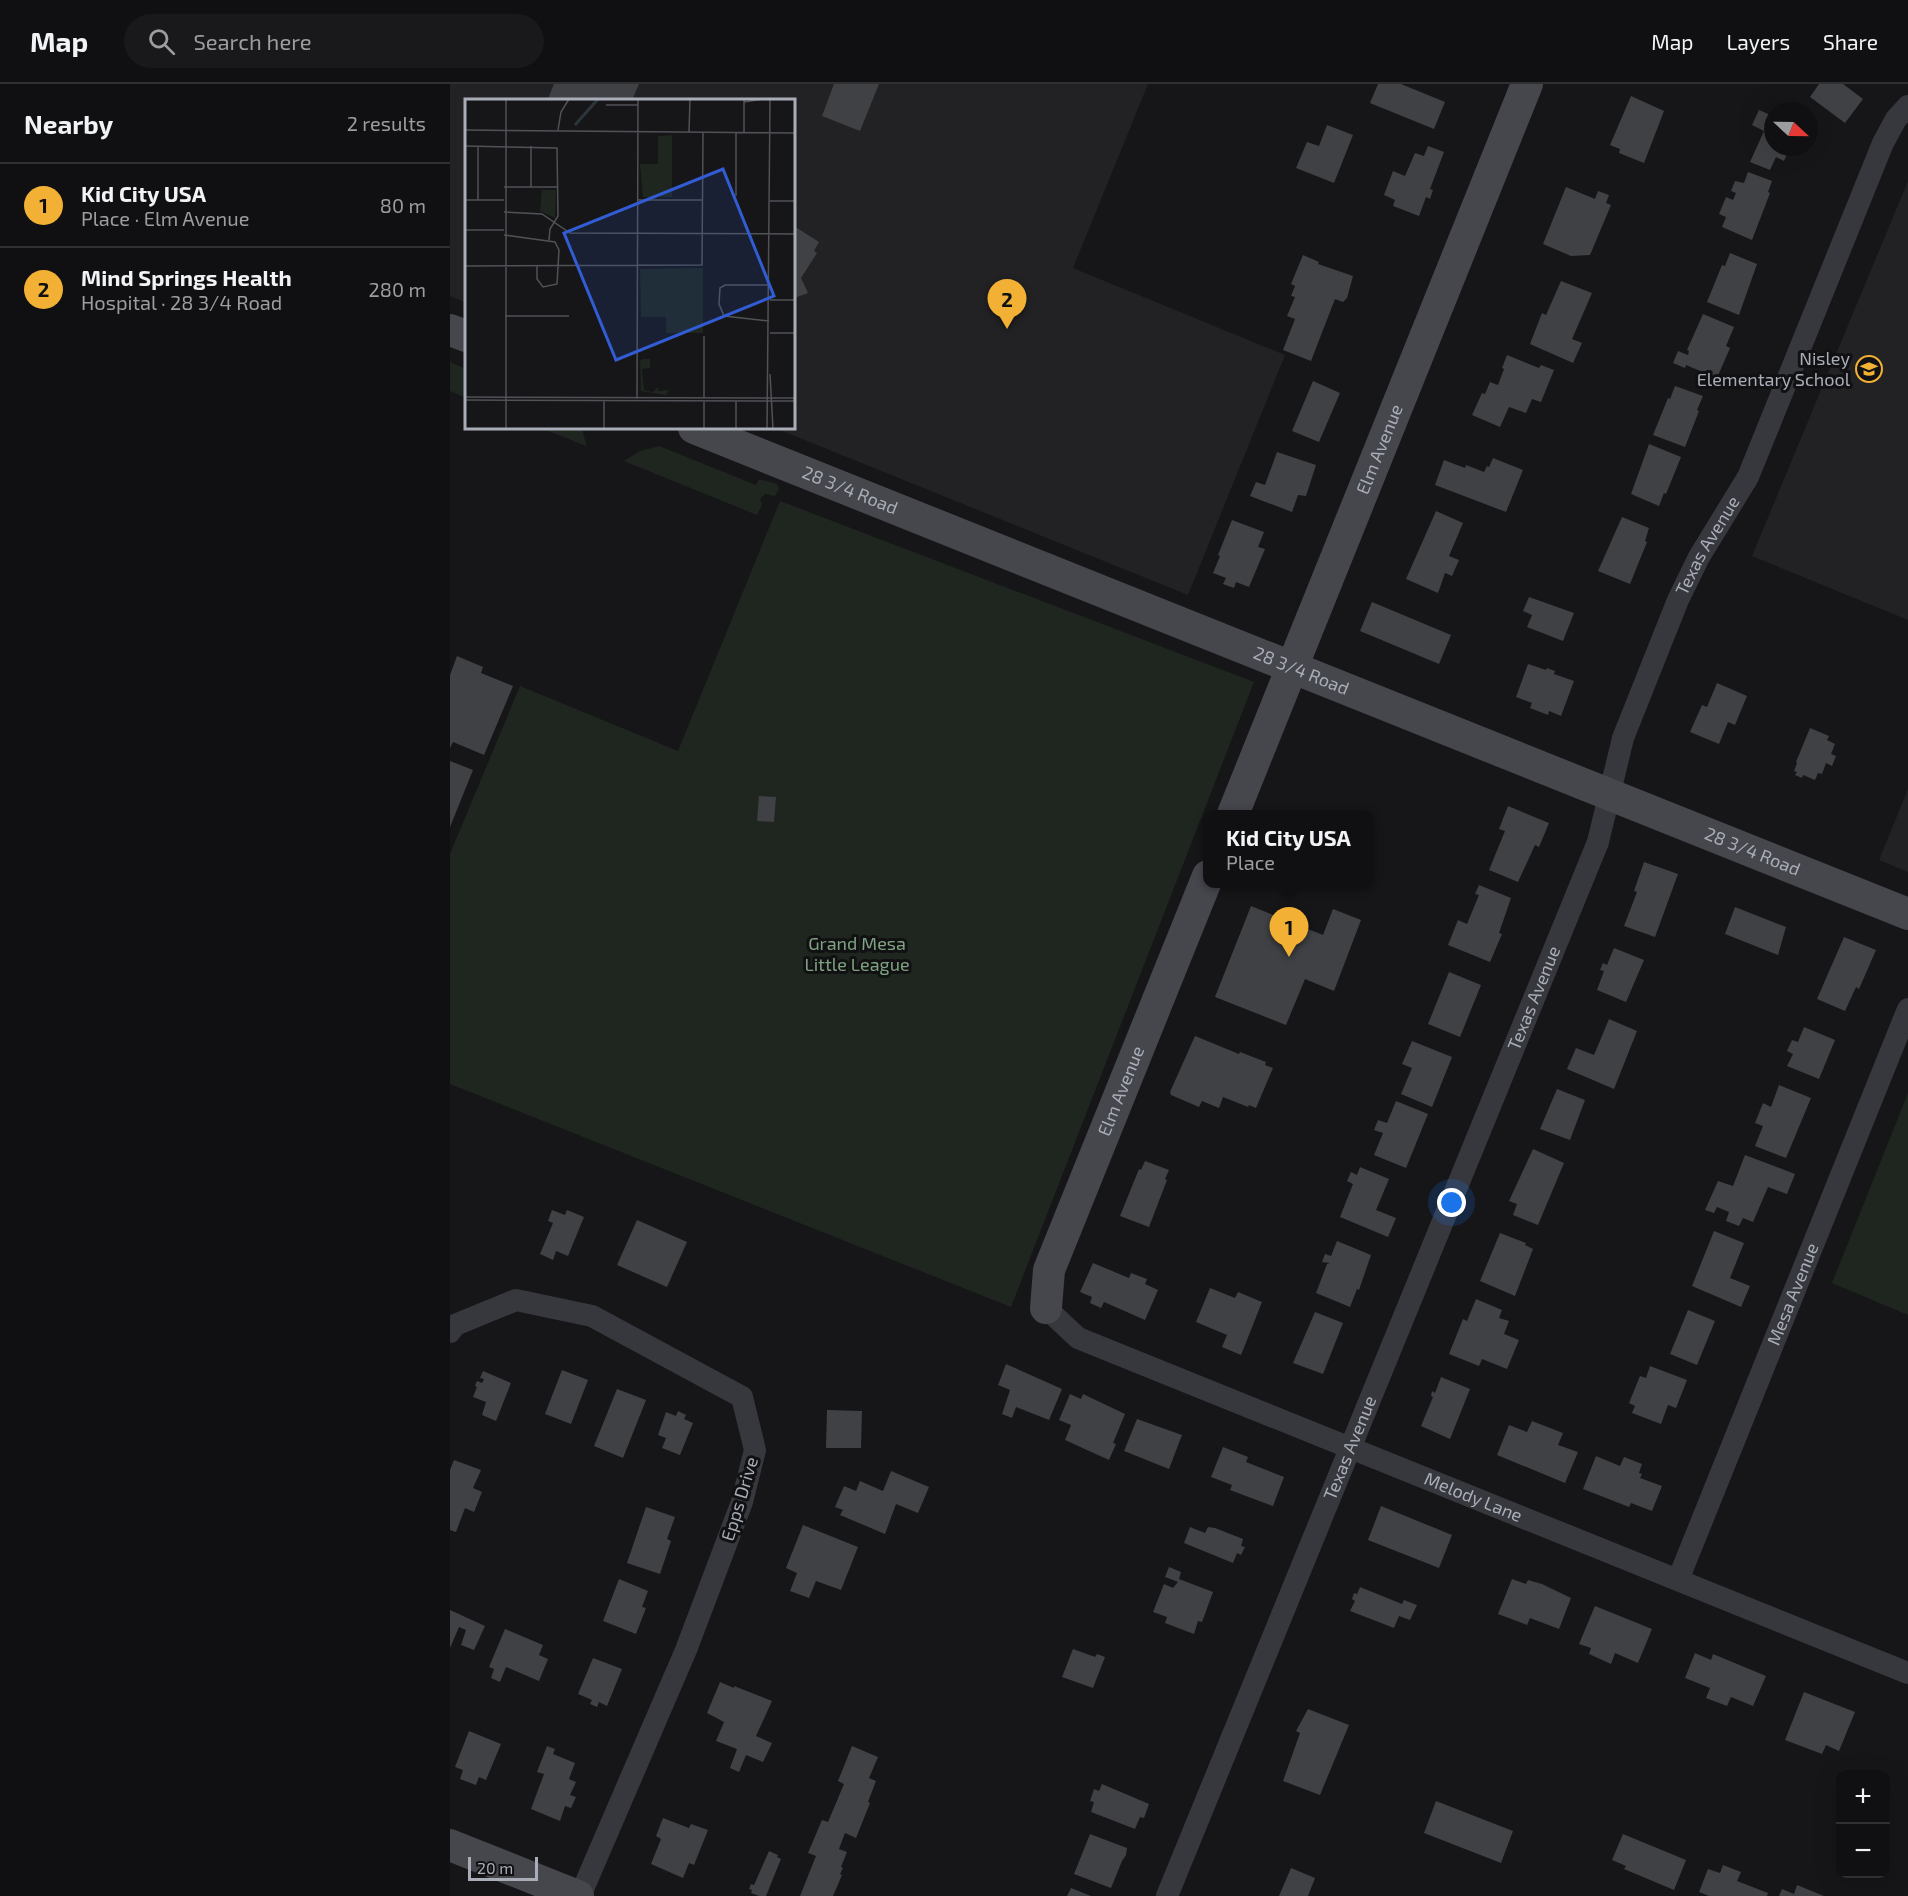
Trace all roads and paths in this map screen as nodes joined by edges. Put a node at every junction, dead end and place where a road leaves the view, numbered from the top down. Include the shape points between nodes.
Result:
1 (1527, 84) edge
2 (1908, 106) edge
3 (450, 330) edge
4 (465, 336) edge
5 (697, 429) edge
6 (1292, 667) junction
7 (1610, 794) junction
8 (1235, 810) edge
9 (1203, 888) edge
10 (1908, 914) edge
11 (1908, 1009) edge
12 (1046, 1308) joint
13 (450, 1332) edge
14 (1350, 1448) junction
15 (1678, 1580) junction
16 (1908, 1673) edge
17 (450, 1845) edge
18 (579, 1896) edge
19 (1167, 1896) edge

1 - 6 street, Elm Avenue
2 - 7 street, Texas Avenue via 1883,143 1749,477 1699,557 1678,600 1623,738
3 - 4 street
5 - 6 street, 28 3/4 Road
6 - 7 street, 28 3/4 Road
6 - 8 street, Elm Avenue
7 - 10 street, 28 3/4 Road
7 - 14 street, Texas Avenue via 1598,842
9 - 12 street, Elm Avenue via 1049,1270
11 - 15 street, Mesa Avenue
12 - 14 street, Melody Lane via 1078,1338
13 - 18 street, Epps Drive via 455,1324 516,1300 592,1316 741,1397 755,1450 742,1502 686,1650
14 - 15 street, Melody Lane
14 - 19 street, Texas Avenue
15 - 16 street, Melody Lane
17 - 18 street

